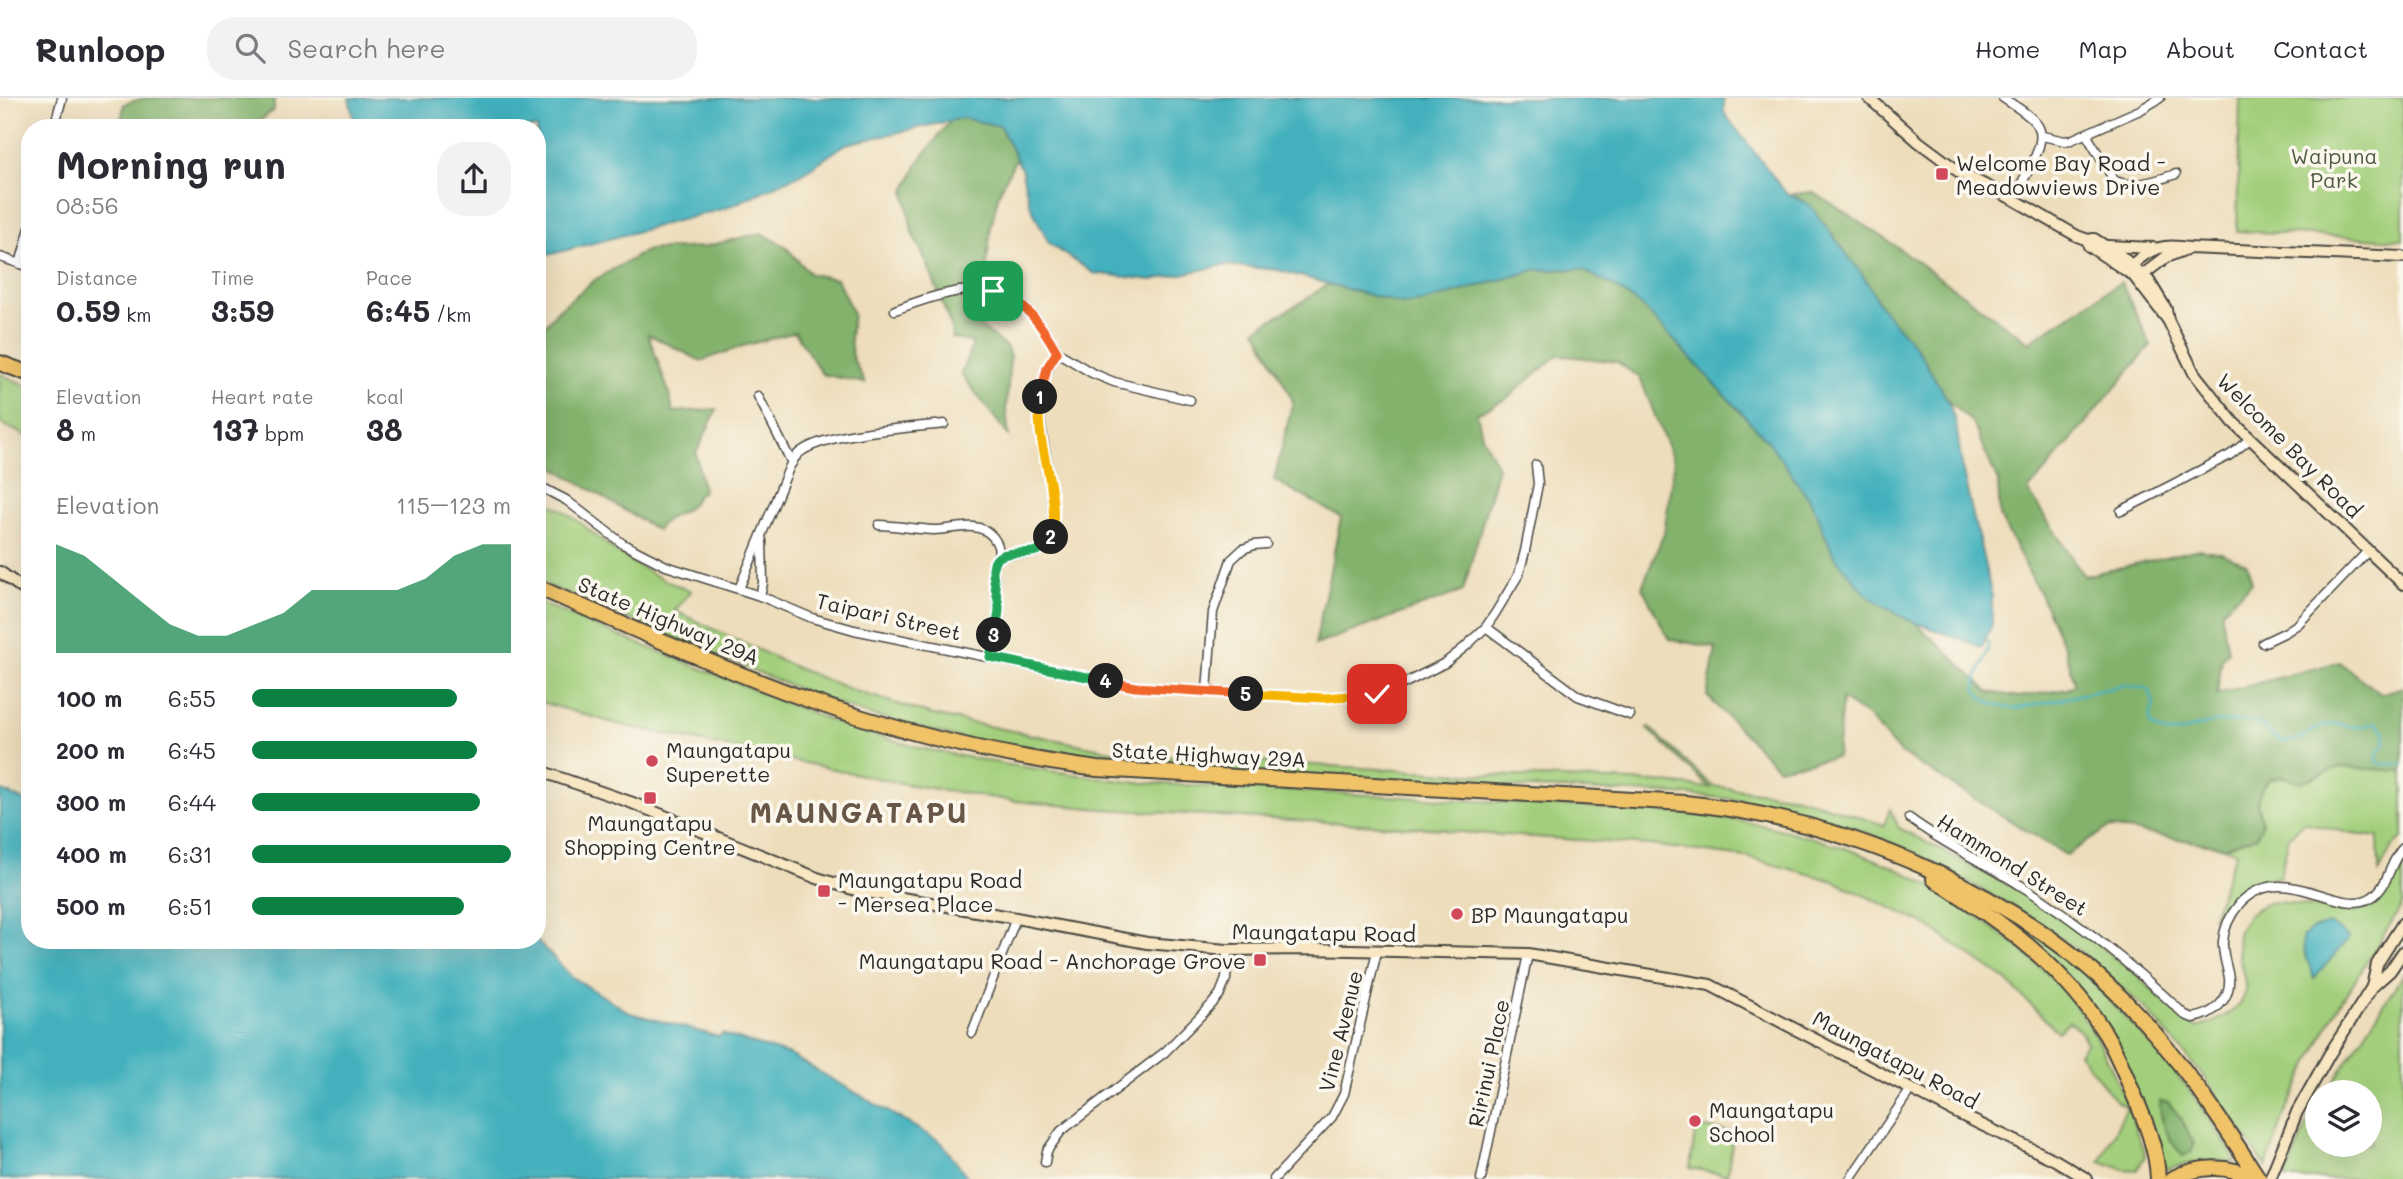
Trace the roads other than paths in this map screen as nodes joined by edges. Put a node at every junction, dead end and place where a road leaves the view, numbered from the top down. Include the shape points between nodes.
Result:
1 (62, 98) edge
2 (1869, 98) edge
3 (2003, 98) edge
4 (2160, 98) edge
5 (56, 119) edge
6 (2086, 134) junction
7 (2042, 136) junction
8 (2176, 174) dead end
9 (2013, 198) junction
10 (2088, 240) junction
11 (2105, 245) junction
12 (2157, 248) junction
13 (2189, 248) junction
14 (0, 257) edge
15 (2403, 257) edge
16 (21, 260) edge
17 (20, 264) joint
18 (2136, 272) junction
19 (895, 310) dead end
20 (1057, 352) junction
21 (0, 363) edge
22 (21, 371) edge
23 (758, 396) dead end
24 (1190, 400) dead end
25 (944, 424) dead end
26 (2250, 439) junction
27 (792, 463) junction
28 (1536, 465) dead end
29 (546, 490) edge
30 (2121, 511) dead end
31 (879, 525) dead end
32 (763, 534) junction
33 (1265, 544) dead end
34 (2368, 551) junction
35 (999, 556) junction
36 (0, 572) edge
37 (2403, 584) edge
38 (21, 587) edge
39 (739, 589) junction
40 (546, 591) edge
41 (760, 596) junction
42 (1486, 627) junction
43 (2263, 643) dead end
44 (990, 657) junction
45 (1208, 691) junction
46 (1630, 715) dead end
47 (546, 774) edge
48 (1909, 818) dead end
49 (2403, 848) edge
50 (1900, 858) junction
51 (1016, 918) junction
52 (2403, 923) edge
53 (1227, 950) junction
54 (1377, 951) junction
55 (2403, 952) edge
56 (1528, 954) junction
57 (2372, 987) junction
58 (972, 1032) dead end
59 (1911, 1090) junction
60 (1045, 1162) dead end
61 (1274, 1179) edge
62 (1481, 1179) edge
63 (1850, 1179) edge
64 (2087, 1179) edge
65 (2158, 1179) edge
66 (2171, 1179) edge
67 (2257, 1179) edge
68 (2270, 1179) edge

1 - 5 street
2 - 9 street, Welcome Bay Road via 1940,159
3 - 7 street via 2036,123
4 - 6 street
6 - 7 street via 2065,141
6 - 8 street via 2121,184
7 - 9 street
9 - 10 street, Welcome Bay Road
10 - 11 street, Welcome Bay Road
10 - 18 street, Welcome Bay Road via 2090,246
11 - 12 street
11 - 18 street, Welcome Bay Road
12 - 13 street
12 - 18 street
13 - 15 street
13 - 18 street
14 - 17 street
16 - 17 street
18 - 26 street, Welcome Bay Road via 2160,296 2194,373
19 - 20 street via 943,293 993,291 1029,311
20 - 24 street via 1114,382
20 - 35 street via 1047,368 1039,403 1052,508 1051,537 1032,553
21 - 22 highway
23 - 27 street
25 - 27 street via 881,429 831,440 804,450
26 - 30 street via 2230,455
26 - 34 street, Welcome Bay Road
27 - 32 street
28 - 42 street, Taipari Street via 1536,498 1519,574
29 - 39 street, Taipari Street via 640,554 694,577
31 - 35 street via 932,530 976,527 998,545
32 - 39 street
32 - 41 street
33 - 45 street via 1243,549 1231,560 1213,612
34 - 37 street, Welcome Bay Road
34 - 43 street via 2298,624
35 - 44 street via 993,567 999,610
36 - 38 street
39 - 41 street, Taipari Street
40 - 50 highway, State Highway 29A via 816,702 907,731 1002,753 1097,769 1714,806 1822,829
41 - 44 street, Taipari Street via 854,630
42 - 45 street, Taipari Street via 1445,663 1377,694 1324,698
42 - 46 street via 1578,696
44 - 45 street, Taipari Street via 1135,687
47 - 51 street, Maungatapu Road via 630,802 836,884
48 - 49 street, Hammond Street via 2078,923 2193,1018 2214,1011 2227,995 2224,932 2245,899 2264,888 2283,886 2350,902 2368,900 2382,887
50 - 65 highway, State Highway 29A via 2009,930 2080,998 2116,1053 2154,1150
50 - 67 highway, State Highway 29A via 1953,879 1991,901 2059,945 2112,988 2190,1076
51 - 53 street, Maungatapu Road via 1147,943
51 - 58 street
52 - 57 street via 2377,964
53 - 54 street, Maungatapu Road
53 - 60 street via 1226,979 1220,994 1165,1052 1060,1131
54 - 56 street, Maungatapu Road
54 - 61 street, Vine Avenue via 1339,1106
55 - 57 street
56 - 59 street, Maungatapu Road via 1710,985
56 - 62 street, Ririnui Place
57 - 68 street via 2297,1112
59 - 63 street
59 - 64 street, Maungatapu Road
66 - 67 highway via 2218,1167

